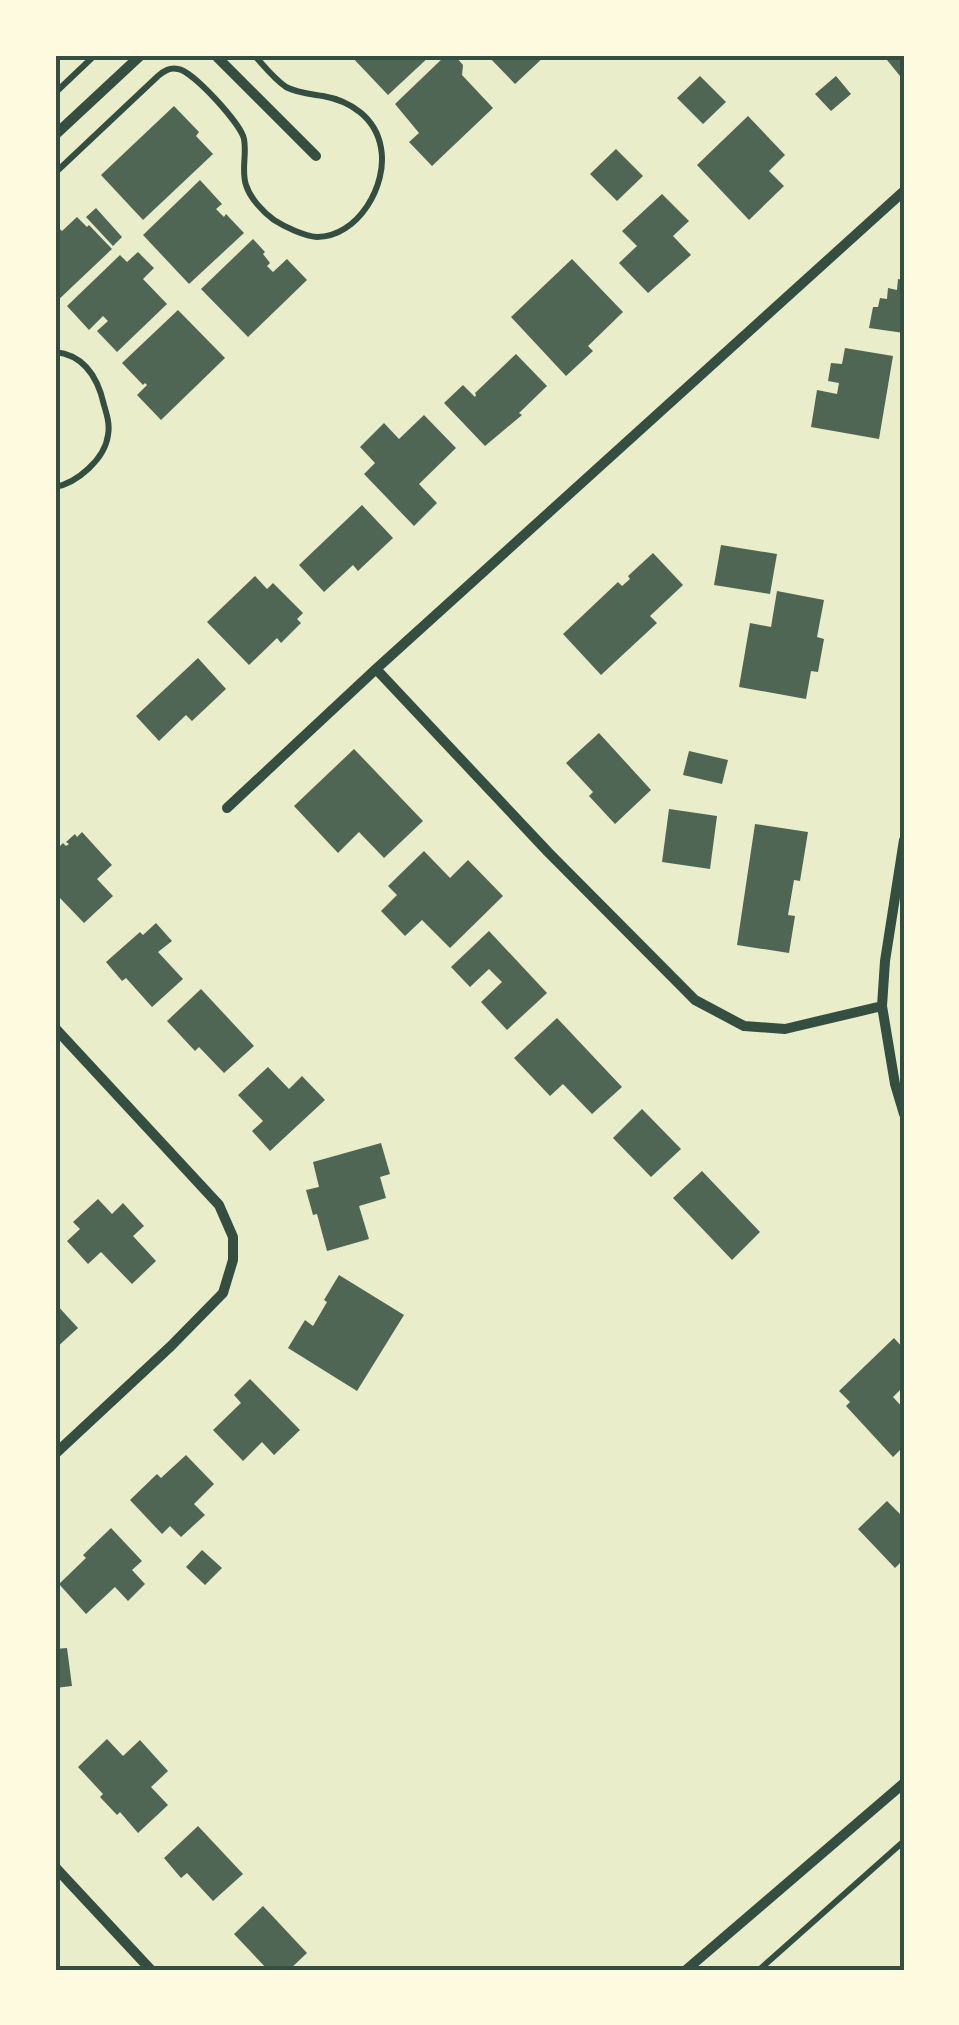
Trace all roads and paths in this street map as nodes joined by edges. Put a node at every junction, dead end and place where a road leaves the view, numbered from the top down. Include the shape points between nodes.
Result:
1 (96, 55) edge
2 (140, 55) edge
3 (214, 55) edge
4 (254, 55) edge
5 (55, 93) edge
6 (55, 134) edge
7 (316, 156) dead end
8 (55, 174) edge
9 (904, 192) edge
10 (55, 352) edge
11 (55, 488) edge
12 (376, 669) junction
13 (227, 808) dead end
14 (904, 840) edge
15 (882, 1006) junction
16 (55, 1028) edge
17 (904, 1114) edge
18 (55, 1454) edge
19 (904, 1784) edge
20 (904, 1841) edge
21 (55, 1867) edge
22 (151, 1970) edge
23 (686, 1970) edge
24 (758, 1970) edge

1 - 5 path
2 - 6 street
3 - 7 street
4 - 8 path via 286,86 354,106 376,132 382,148 378,186 336,232 318,237 266,214 246,184 238,126 182,69 158,76
9 - 12 street
10 - 11 path via 80,360 93,376 109,434 87,470
12 - 13 street
12 - 15 street via 695,1000 744,1026 785,1029
14 - 15 street
15 - 17 street
16 - 18 street via 219,1205 233,1260 223,1293
19 - 23 street
20 - 24 path
21 - 22 street

